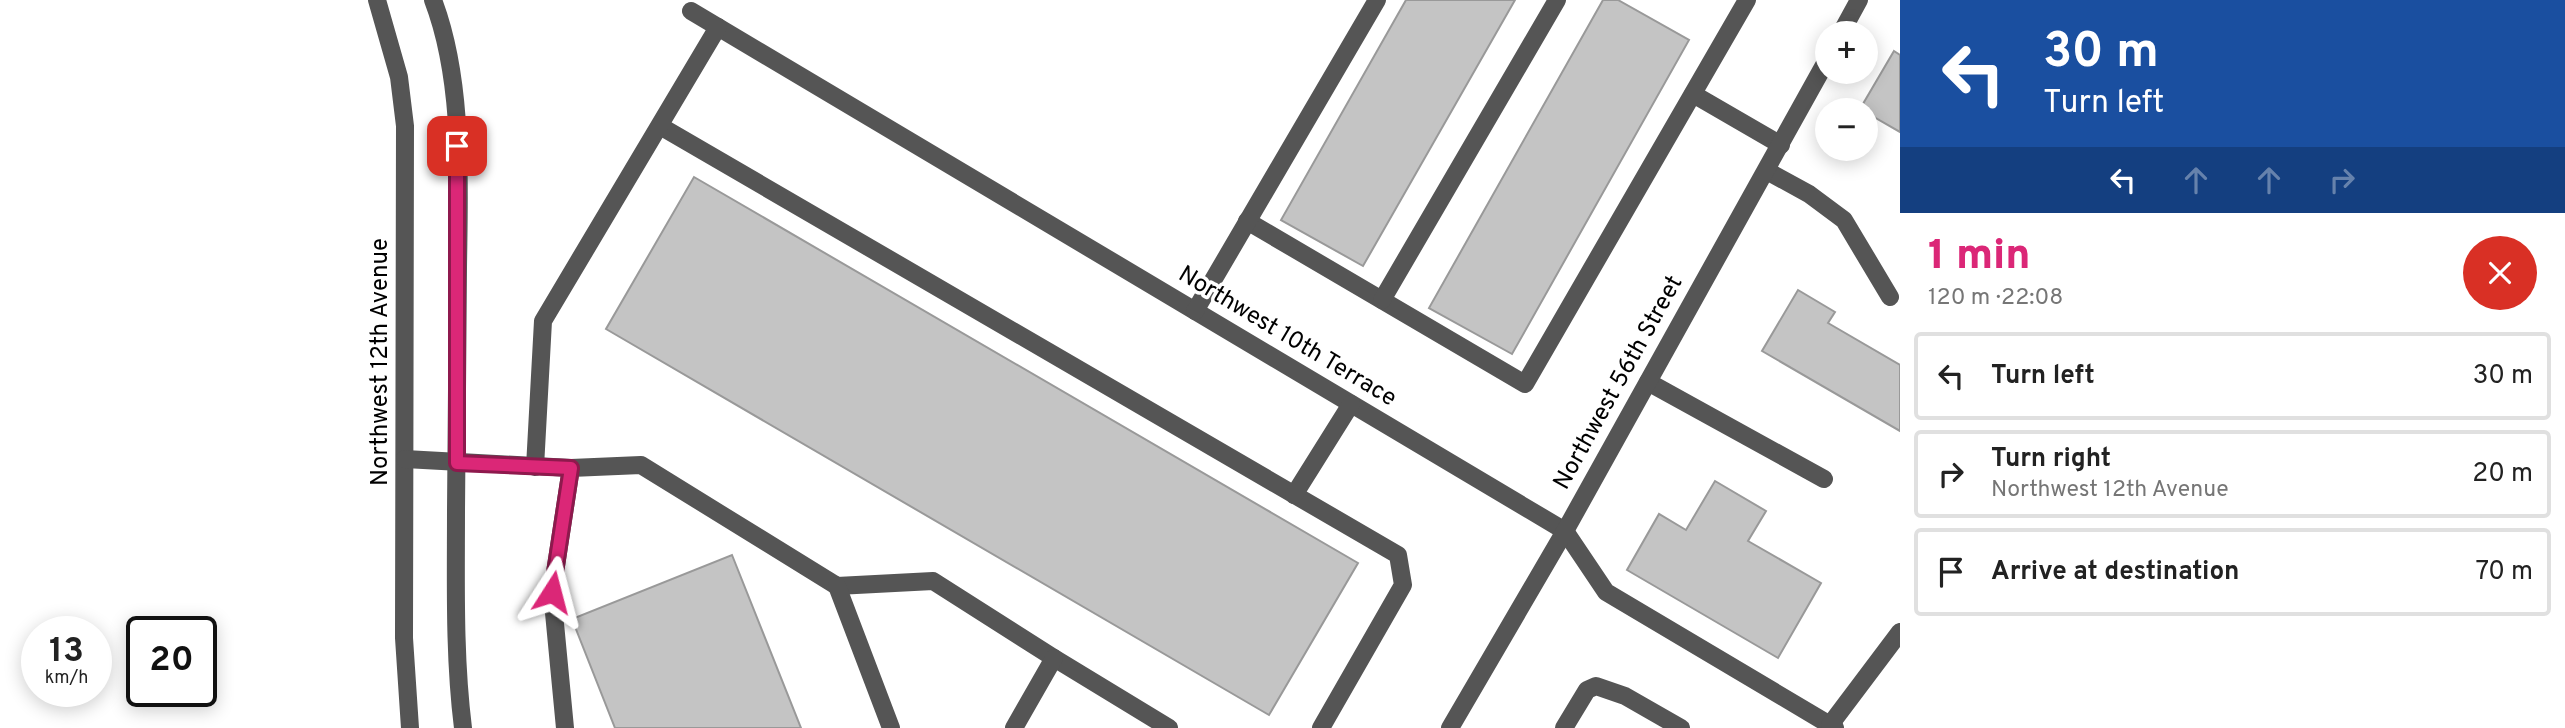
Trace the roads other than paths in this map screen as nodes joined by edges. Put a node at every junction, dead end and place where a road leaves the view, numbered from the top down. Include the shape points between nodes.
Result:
1 (377, 0) edge
2 (433, 0) edge
3 (1377, 0) edge
4 (1557, 0) edge
5 (1747, 0) edge
6 (1859, 0) edge
7 (691, 11) dead end
8 (1848, 21) edge
9 (718, 27) junction
10 (1815, 82) edge
11 (1693, 94) junction
12 (660, 126) junction
13 (1781, 145) junction
14 (1767, 171) junction
15 (1247, 221) junction
16 (1890, 297) dead end
17 (1382, 300) junction
18 (1195, 311) junction
19 (1648, 382) junction
20 (1351, 404) junction
21 (405, 459) junction
22 (457, 463) junction
23 (535, 467) junction
24 (571, 468) junction
25 (1825, 479) dead end
26 (1294, 495) junction
27 (1565, 531) junction
28 (837, 586) junction
29 (1900, 632) edge
30 (1054, 659) junction
31 (1832, 727) edge
32 (410, 728) edge
33 (463, 728) edge
34 (565, 728) edge
35 (891, 728) edge
36 (1014, 728) edge
37 (1169, 728) edge
38 (1321, 728) edge
39 (1450, 728) edge
40 (1564, 728) edge
41 (1681, 728) edge

1 - 21 street, Northwest 12th Avenue via 399,78 405,126
2 - 22 street via 451,67 456,123
3 - 15 street
4 - 17 street
5 - 11 street
6 - 8 street
7 - 9 street, Northwest 10th Terrace
9 - 12 street
9 - 18 street, Northwest 10th Terrace
10 - 13 street, Northwest 56th Street
11 - 13 street
11 - 17 street via 1525,384
12 - 23 street via 543,321
12 - 26 street
13 - 14 street, Northwest 56th Street
14 - 16 street via 1844,219
14 - 19 street, Northwest 56th Street
15 - 17 street
15 - 18 street
18 - 20 street, Northwest 10th Terrace
19 - 25 street
19 - 27 street, Northwest 56th Street
20 - 26 street
20 - 27 street, Northwest 10th Terrace
21 - 22 street
21 - 32 street, Northwest 12th Avenue via 404,638
22 - 23 street
22 - 33 street via 456,604
23 - 24 street
24 - 28 street via 641,465
24 - 34 street via 552,592
26 - 38 street via 1398,555 1403,585
27 - 31 street, Northwest 10th Terrace via 1606,592
27 - 39 street, Northwest 56th Street
28 - 30 street via 933,580
28 - 35 street
29 - 31 street
30 - 36 street
30 - 37 street
40 - 41 street via 1587,690 1596,687 1625,696

